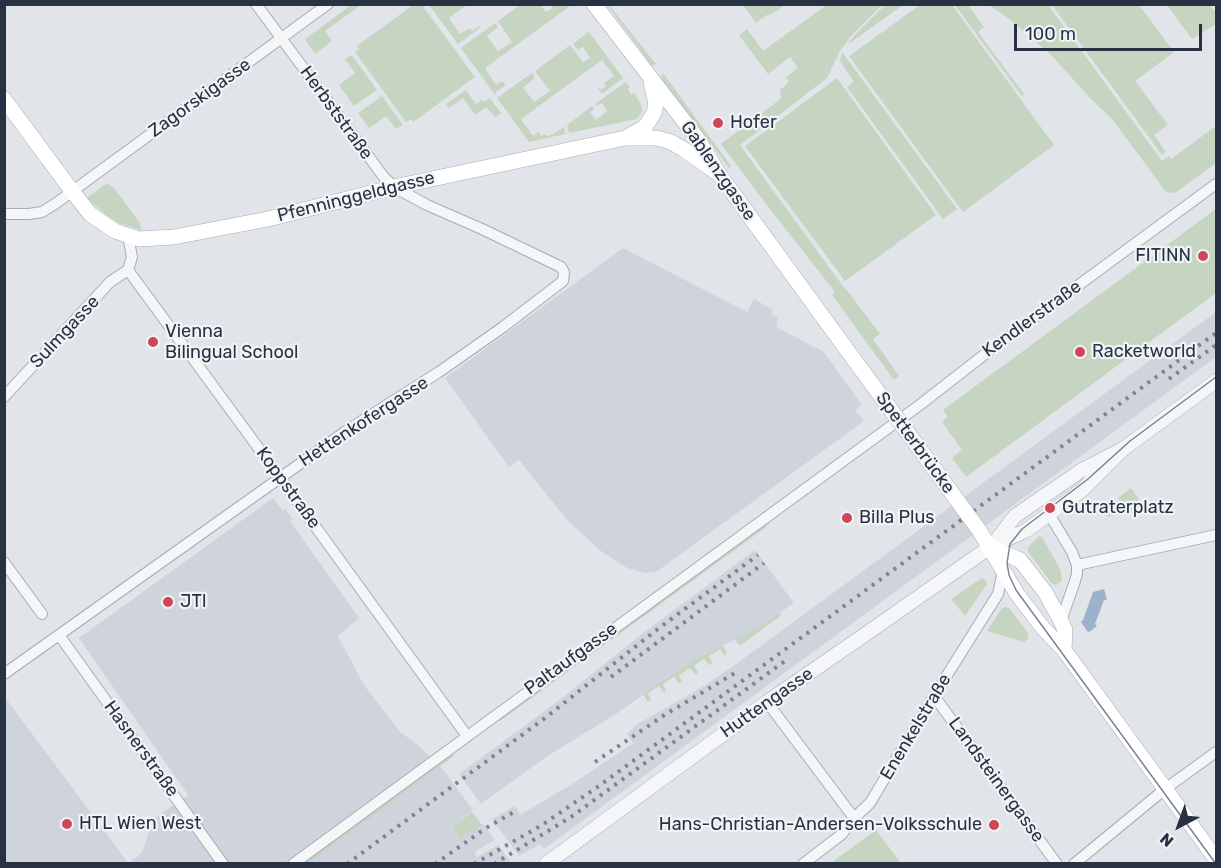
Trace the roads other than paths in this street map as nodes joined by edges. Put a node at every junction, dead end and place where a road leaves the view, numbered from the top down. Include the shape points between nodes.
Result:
1 (256, 4) edge
2 (328, 4) edge
3 (594, 4) edge
4 (282, 39) junction
5 (650, 78) junction
6 (4, 99) edge
7 (624, 138) junction
8 (718, 174) junction
9 (1216, 184) edge
10 (394, 187) junction
11 (72, 191) junction
12 (4, 214) edge
13 (128, 236) junction
14 (561, 267) joint
15 (128, 270) junction
16 (839, 339) joint
17 (1216, 381) edge
18 (4, 397) edge
19 (1123, 450) junction
20 (850, 455) joint
21 (280, 477) junction
22 (1049, 514) junction
23 (1216, 535) edge
24 (990, 548) junction
25 (4, 562) edge
26 (1077, 565) junction
27 (1003, 570) junction
28 (42, 614) dead end
29 (1061, 621) junction
30 (59, 635) junction
31 (1064, 650) junction
32 (4, 674) edge
33 (934, 696) junction
34 (767, 702) junction
35 (466, 736) junction
36 (1216, 752) edge
37 (1165, 789) junction
38 (854, 818) junction
39 (561, 859) edge
40 (1216, 859) edge
41 (223, 864) edge
42 (293, 864) edge
43 (546, 864) edge
44 (803, 864) edge
45 (1058, 864) edge
46 (1074, 864) edge

1 - 4 street, Herbststraße
2 - 4 street, Zagorskigasse
3 - 5 main road, Gablenzgasse
4 - 10 street, Herbststraße
4 - 11 street, Zagorskigasse
5 - 7 main road via 656,104 654,113 645,127
5 - 8 main road, Gablenzgasse via 697,138
6 - 11 main road
7 - 8 main road, Pfenninggeldgasse via 670,142
7 - 10 main road, Pfenninggeldgasse
8 - 16 main road, Gablenzgasse
9 - 20 street, Kendlerstraße
10 - 13 main road, Pfenninggeldgasse via 268,219 174,237
10 - 14 street, Herbststraße
11 - 12 street via 42,212
11 - 13 main road, Pfenninggeldgasse via 90,214
13 - 15 street via 132,257
14 - 21 street, Hettenkofergasse via 563,281 533,305
15 - 18 street, Sulmgasse via 110,282
15 - 21 street, Koppstraße
16 - 24 main road, Spetterbrücke, bridge
17 - 19 street, Huttengasse
19 - 22 street, Huttengasse via 1082,490
19 - 24 street, Huttengasse via 1082,470 1015,516
20 - 35 street, Paltaufgasse
21 - 30 street, Hettenkofergasse
21 - 35 street, Koppstraße
22 - 24 street, Huttengasse
22 - 26 street
23 - 26 street
24 - 27 main road, Spetterbrücke
24 - 29 main road via 1020,560
24 - 34 street, Huttengasse
25 - 28 street
26 - 29 street
27 - 31 main road, Spetterbrücke via 1042,628
27 - 33 street, Enenkelstraße via 998,594
29 - 31 main road via 1065,630
30 - 32 street, Hettenkofergasse
30 - 41 street, Hasnerstraße
31 - 37 main road, Spetterbrücke
33 - 38 street, Enenkelstraße via 870,804
33 - 45 street, Landsteinergasse
34 - 38 street
34 - 39 street, Huttengasse
35 - 42 street, Paltaufgasse
36 - 37 street
37 - 40 main road, Spetterbrücke
37 - 46 street
38 - 44 street, Enenkelstraße via 842,834
39 - 43 street, Huttengasse

